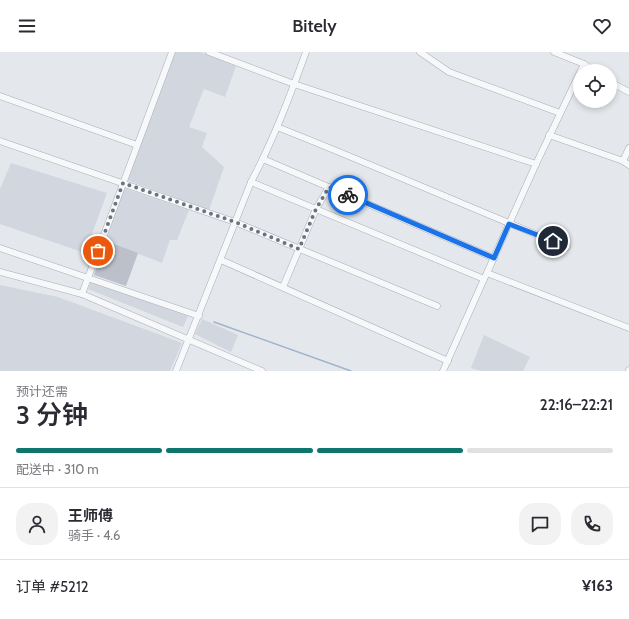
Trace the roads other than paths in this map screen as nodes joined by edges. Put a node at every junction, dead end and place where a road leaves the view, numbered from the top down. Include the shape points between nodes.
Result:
1 (172, 52) edge
2 (209, 52) edge
3 (306, 52) edge
4 (420, 52) edge
5 (554, 52) edge
6 (584, 64) edge
7 (294, 84) junction
8 (573, 86) edge
9 (617, 86) edge
10 (629, 92) edge
11 (0, 96) edge
12 (560, 113) junction
13 (277, 127) junction
14 (549, 135) junction
15 (0, 141) edge
16 (137, 145) junction
17 (629, 148) edge
18 (263, 159) junction
19 (623, 161) junction
20 (536, 164) junction
21 (629, 165) edge
22 (251, 182) junction
23 (123, 183) junction
24 (329, 187) junction
25 (316, 209) junction
26 (235, 222) junction
27 (509, 224) junction
28 (567, 247) dead end
29 (0, 248) edge
30 (299, 249) junction
31 (494, 258) junction
32 (221, 260) junction
33 (0, 272) edge
34 (487, 273) junction
35 (88, 278) junction
36 (484, 279) junction
37 (283, 287) junction
38 (82, 294) junction
39 (437, 306) dead end
40 (199, 316) junction
41 (629, 328) edge
42 (190, 340) junction
43 (448, 361) junction
44 (176, 371) edge
45 (262, 371) edge
46 (444, 371) edge

1 - 16 street
2 - 7 street
3 - 7 street
4 - 12 street via 448,72
5 - 6 street
7 - 13 street
7 - 20 street
8 - 12 street
9 - 10 street
11 - 16 street
12 - 14 street
13 - 18 street
13 - 27 street
14 - 19 street
14 - 20 street
15 - 23 street
16 - 23 street
17 - 19 street
18 - 22 street
18 - 24 street
19 - 21 street
20 - 27 street
22 - 25 street
22 - 26 street
23 - 26 street
23 - 35 street
24 - 25 street
24 - 31 street
25 - 30 street
25 - 36 street
26 - 30 street
26 - 32 street
27 - 28 street
27 - 31 street
29 - 35 street
30 - 37 street
30 - 39 street
31 - 34 street
32 - 37 street
32 - 40 street
33 - 38 street
34 - 36 street
34 - 41 street
35 - 38 street
35 - 40 street
36 - 43 street
37 - 43 street
38 - 42 street
40 - 42 street
42 - 44 street
42 - 45 street
43 - 46 street

